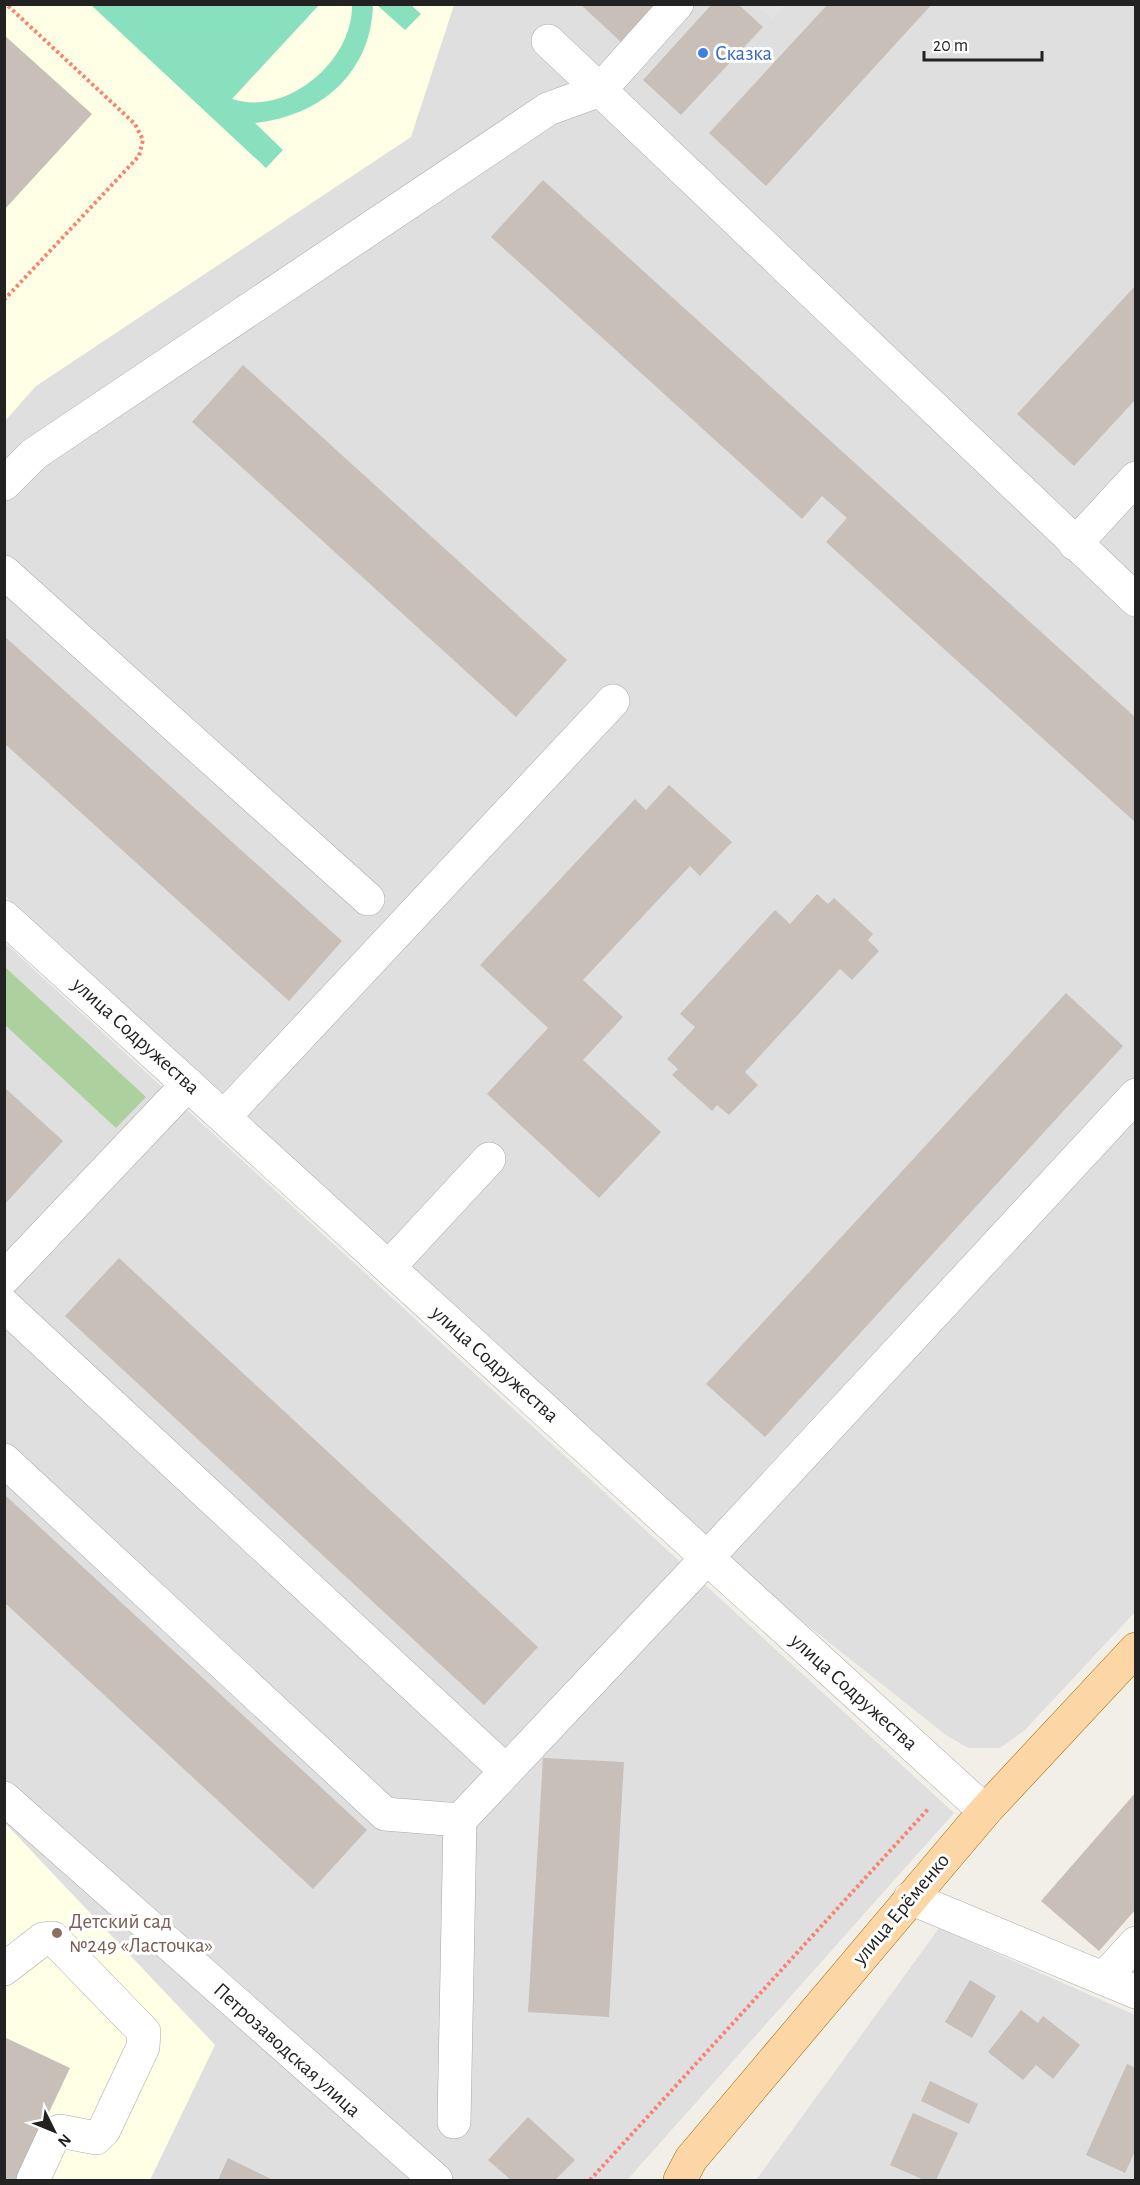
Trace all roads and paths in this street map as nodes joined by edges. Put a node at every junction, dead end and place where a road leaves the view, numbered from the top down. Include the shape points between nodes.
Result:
1 (6, 4) edge
2 (677, 4) edge
3 (548, 41) dead end
4 (600, 90) junction
5 (4, 300) edge
6 (1136, 478) edge
7 (4, 484) edge
8 (1075, 544) junction
9 (4, 572) edge
10 (1136, 600) edge
11 (613, 701) dead end
12 (368, 899) dead end
13 (4, 917) edge
14 (188, 1084) junction
15 (1136, 1095) edge
16 (224, 1117) junction
17 (489, 1159) dead end
18 (389, 1268) junction
19 (4, 1278) edge
20 (4, 1305) edge
21 (4, 1460) edge
22 (707, 1558) junction
23 (1136, 1649) edge
24 (506, 1771) junction
25 (953, 1782) junction
26 (4, 1798) edge
27 (985, 1811) junction
28 (460, 1820) junction
29 (910, 1899) junction
30 (1136, 1942) edge
31 (4, 1969) edge
32 (1104, 1978) junction
33 (1136, 1992) edge
34 (454, 2122) dead end
35 (33, 2181) edge
36 (436, 2181) edge
37 (590, 2181) edge
38 (680, 2181) edge

1 - 5 path via 135,124 143,140 139,156
2 - 4 street
3 - 4 street
4 - 7 street via 548,109 34,454
4 - 8 street
6 - 8 street
8 - 10 street
9 - 12 street
11 - 16 street
13 - 14 street, улица Содружества
14 - 16 street, улица Содружества
14 - 19 street
15 - 22 street
16 - 18 street, улица Содружества
17 - 18 street
18 - 22 street, улица Содружества
20 - 24 street
21 - 28 street via 385,1814
22 - 24 street
22 - 25 street, улица Содружества
23 - 27 main road, улица Ерёменко
24 - 28 street
25 - 27 street, улица Содружества
25 - 37 path
26 - 36 street, Петрозаводская улица
27 - 29 main road, улица Ерёменко
28 - 34 street
29 - 32 street
29 - 38 main road, улица Ерёменко via 691,2159
30 - 32 street
31 - 35 street via 43,1939 53,1938 144,2032 142,2047 104,2130 96,2138 60,2131 53,2137
32 - 33 street

